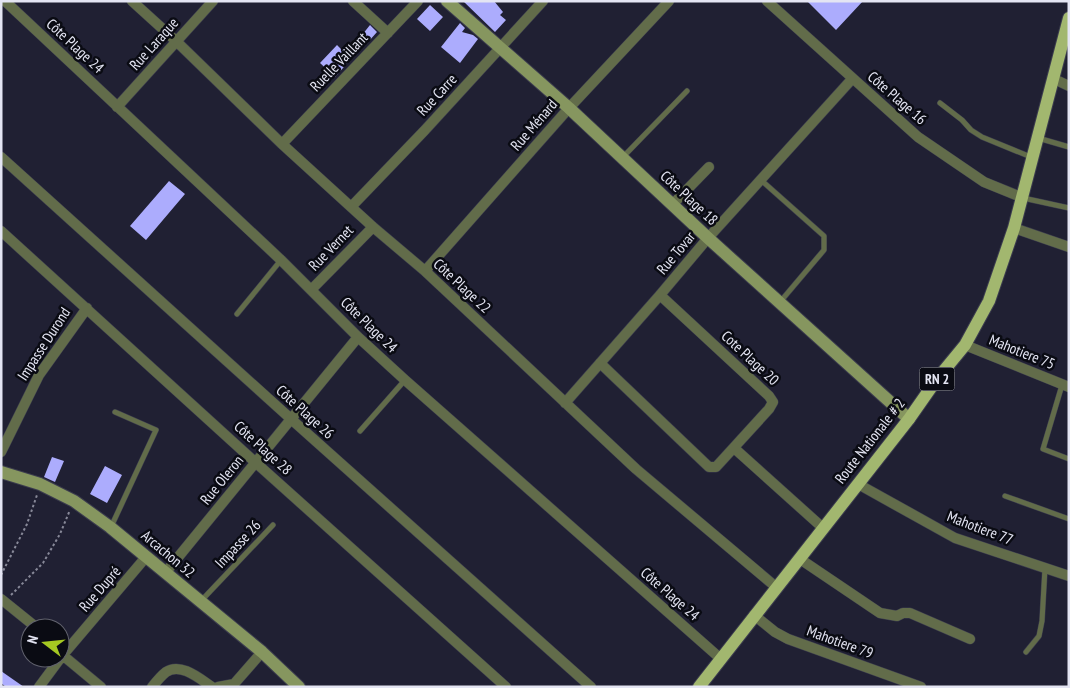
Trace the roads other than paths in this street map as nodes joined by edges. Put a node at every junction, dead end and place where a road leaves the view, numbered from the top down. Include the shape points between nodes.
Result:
1 (6, 1) edge
2 (132, 1) edge
3 (213, 1) edge
4 (353, 1) edge
5 (418, 1) edge
6 (447, 1) edge
7 (543, 1) edge
8 (669, 1) edge
9 (767, 1) edge
10 (1069, 18) edge
11 (388, 33) junction
12 (176, 41) junction
13 (501, 48) junction
14 (852, 79) junction
15 (1054, 79) junction
16 (1069, 86) edge
17 (687, 91) dead end
18 (940, 103) dead end
19 (117, 107) junction
20 (569, 108) junction
21 (1037, 138) junction
22 (282, 144) junction
23 (1069, 147) edge
24 (1, 157) edge
25 (1031, 158) junction
26 (622, 159) junction
27 (709, 167) dead end
28 (760, 180) junction
29 (1021, 197) junction
30 (672, 205) junction
31 (351, 207) junction
32 (1069, 208) edge
33 (373, 227) junction
34 (1014, 228) junction
35 (1, 231) edge
36 (708, 238) junction
37 (1069, 247) edge
38 (281, 260) junction
39 (425, 271) junction
40 (311, 290) junction
41 (660, 295) junction
42 (779, 302) junction
43 (87, 308) junction
44 (237, 314) dead end
45 (358, 337) junction
46 (964, 345) junction
47 (600, 363) junction
48 (405, 380) junction
49 (1065, 386) edge
50 (565, 403) junction
51 (115, 412) dead end
52 (291, 419) junction
53 (909, 419) junction
54 (360, 431) dead end
55 (734, 448) junction
56 (1, 452) edge
57 (1069, 460) edge
58 (255, 462) junction
59 (1, 472) edge
60 (858, 484) junction
61 (1005, 496) dead end
62 (1069, 519) edge
63 (273, 524) dead end
64 (110, 527) junction
65 (822, 528) junction
66 (146, 557) junction
67 (800, 559) junction
68 (1045, 568) junction
69 (166, 572) junction
70 (1069, 576) edge
71 (776, 587) junction
72 (2, 601) edge
73 (200, 602) junction
74 (754, 615) junction
75 (25, 618) edge
76 (970, 639) dead end
77 (70, 645) edge
78 (262, 652) junction
79 (1026, 652) dead end
80 (721, 659) junction
81 (70, 662) edge
82 (52, 668) edge
83 (39, 687) edge
84 (101, 687) edge
85 (152, 687) edge
86 (212, 687) edge
87 (218, 687) edge
88 (299, 687) edge
89 (506, 687) edge
90 (591, 687) edge
91 (699, 687) edge
92 (921, 687) edge

1 - 19 street, Côte Plage 24
2 - 12 street, Côte Plage 22
3 - 12 street, Rue Laraque
4 - 11 street
5 - 11 street, Ruelle Vaillant
6 - 13 street, Côte Plage 18
7 - 13 street, Rue Carre
8 - 20 street, Rue Ménard
9 - 14 street, Côte Plage 16
10 - 15 main road, Route Nationale # 2 / RN 2
11 - 22 street, Ruelle Vaillant
12 - 19 street, Rue Laraque
12 - 22 street, Côte Plage 22
13 - 20 street, Côte Plage 18
13 - 31 street, Rue Carre
14 - 28 street, Rue Tovar
14 - 29 street, Côte Plage 16 via 918,137 984,182
15 - 16 street
15 - 21 main road, Route Nationale # 2 / RN 2
17 - 26 lane
18 - 25 lane via 982,137
19 - 38 street, Côte Plage 24
20 - 26 street, Côte Plage 18
20 - 39 street, Rue Ménard
21 - 23 lane
21 - 25 main road, Route Nationale # 2 / RN 2
22 - 31 street, Côte Plage 22
24 - 52 street, Côte Plage 26
25 - 29 main road, Route Nationale # 2 / RN 2
26 - 30 street, Côte Plage 18
27 - 30 street
28 - 36 street, Rue Tovar
28 - 42 lane via 824,236 824,250
29 - 32 lane
29 - 34 main road, Route Nationale # 2 / RN 2
30 - 36 street, Côte Plage 18
31 - 33 street, Côte Plage 22
33 - 39 street, Côte Plage 22
33 - 40 street, Rue Vernet
34 - 37 street
34 - 46 main road, Route Nationale # 2 / RN 2 via 989,301
35 - 43 street, Côte Plage 28
36 - 41 street, Rue Tovar
36 - 42 street, Côte Plage 18
38 - 40 street, Côte Plage 24
38 - 44 lane
39 - 50 street, Côte Plage 22
40 - 45 street, Côte Plage 24
41 - 47 street, Rue Tovar
41 - 55 street, Cote Plage 20 via 773,402
42 - 53 street, Côte Plage 18
43 - 56 street, Impasse Durond via 39,375
43 - 58 street, Côte Plage 28
45 - 48 street, Côte Plage 24
45 - 52 street, Rue Oleron
46 - 49 street, Mahotiere 75
46 - 53 main road, Route Nationale # 2 / RN 2
47 - 50 street, Rue Tovar
47 - 55 street, Cote Plage 20 via 709,466 716,467
48 - 54 lane
48 - 80 street, Côte Plage 24
49 - 57 lane via 1044,449
50 - 71 street, Côte Plage 22 via 636,469
51 - 64 lane via 156,430
52 - 58 street, Rue Oleron
52 - 90 street, Côte Plage 26
53 - 60 main road, Route Nationale # 2 / RN 2
55 - 65 street
58 - 69 street, Rue Oleron
58 - 89 street, Côte Plage 28
59 - 64 street, Arcachon 32 via 40,484 74,501
60 - 65 main road, Route Nationale # 2 / RN 2
60 - 68 street, Mahotiere 77 via 955,538
61 - 62 lane
63 - 73 lane, Impasse 26
64 - 66 street, Arcachon 32
65 - 67 main road, Route Nationale # 2 / RN 2
66 - 69 street, Arcachon 32
66 - 77 street, Rue Dupré
67 - 71 main road, Route Nationale # 2 / RN 2
67 - 76 street via 880,613 897,616 910,613
68 - 70 street, Mahotiere 77
68 - 79 lane via 1039,636
69 - 73 street, Arcachon 32
71 - 74 main road, Route Nationale # 2 / RN 2
72 - 75 street
73 - 78 street, Arcachon 32
74 - 80 main road, Route Nationale # 2 / RN 2
74 - 92 street, Mahotiere 79 via 788,638
78 - 87 street via 234,684
78 - 88 street, Arcachon 32
80 - 91 main road, Route Nationale # 2 / RN 2
81 - 84 street
82 - 83 street, Rue Dupré
85 - 86 street via 166,673 182,669

